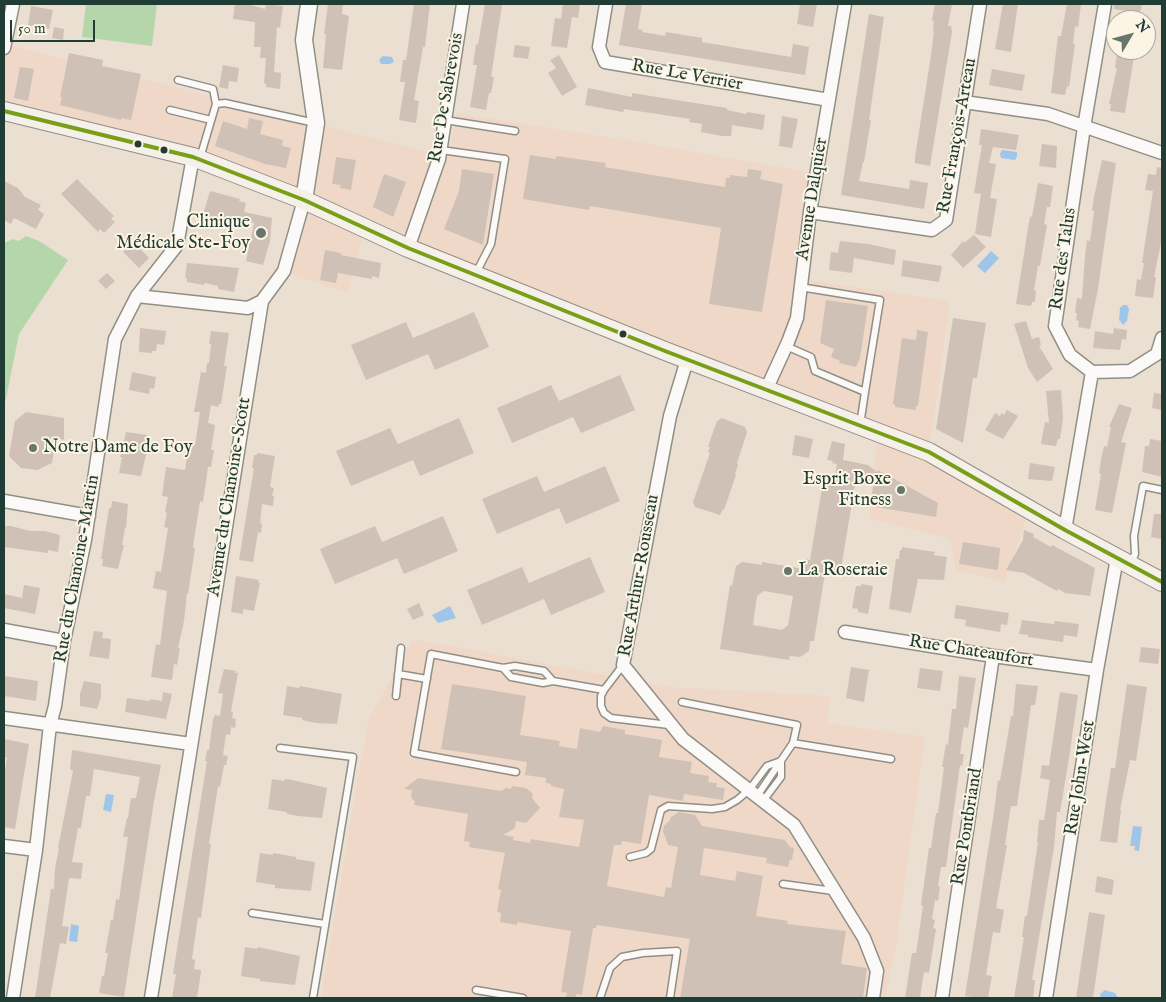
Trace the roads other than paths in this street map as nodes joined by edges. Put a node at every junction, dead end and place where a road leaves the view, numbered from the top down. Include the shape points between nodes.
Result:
1 (13, 4) edge
2 (309, 4) edge
3 (463, 4) edge
4 (606, 4) edge
5 (845, 4) edge
6 (980, 4) edge
7 (1105, 4) edge
8 (4, 48) edge
9 (178, 80) dead end
10 (828, 100) junction
11 (964, 102) junction
12 (216, 104) junction
13 (170, 110) dead end
14 (4, 111) edge
15 (211, 120) junction
16 (445, 120) junction
17 (316, 123) junction
18 (1084, 127) junction
19 (515, 131) dead end
20 (440, 150) junction
21 (1162, 153) edge
22 (196, 159) junction
23 (304, 200) junction
24 (810, 212) junction
25 (408, 248) junction
26 (475, 275) junction
27 (800, 287) junction
28 (137, 296) junction
29 (262, 301) junction
30 (1162, 338) edge
31 (786, 346) junction
32 (686, 360) junction
33 (1092, 372) junction
34 (766, 390) junction
35 (865, 392) junction
36 (860, 426) junction
37 (1162, 490) edge
38 (4, 501) edge
39 (89, 516) junction
40 (1065, 530) junction
41 (1124, 561) junction
42 (1162, 582) edge
43 (4, 630) edge
44 (845, 632) dead end
45 (64, 641) junction
46 (401, 648) dead end
47 (993, 656) junction
48 (623, 665) junction
49 (503, 668) junction
50 (1097, 670) junction
51 (398, 674) junction
52 (427, 679) junction
53 (553, 681) junction
54 (604, 690) junction
55 (396, 696) dead end
56 (682, 702) dead end
57 (4, 718) edge
58 (50, 725) junction
59 (671, 725) junction
60 (793, 743) junction
61 (190, 744) junction
62 (280, 748) dead end
63 (891, 759) dead end
64 (782, 761) junction
65 (516, 772) dead end
66 (756, 796) junction
67 (4, 846) edge
68 (36, 850) junction
69 (630, 857) dead end
70 (783, 884) dead end
71 (834, 891) junction
72 (252, 913) dead end
73 (326, 924) junction
74 (476, 990) dead end
75 (10, 997) edge
76 (151, 998) edge
77 (313, 998) edge
78 (523, 998) edge
79 (600, 998) edge
80 (670, 998) edge
81 (873, 998) edge
82 (942, 998) edge
83 (1046, 998) edge

1 - 8 street
2 - 17 street, Avenue du Chanoine-Scott via 304,40
3 - 16 street, Rue De Sabrevois
4 - 10 street, Rue Le Verrier via 599,47 605,62
5 - 10 street, Avenue Dalquier
6 - 11 street, Rue François-Arteau
7 - 18 street, Rue des Talus
9 - 12 lane via 213,89
10 - 24 street, Avenue Dalquier
11 - 18 street via 1048,114
11 - 24 street, Rue François-Arteau via 946,220 932,230
12 - 15 lane
12 - 17 lane via 225,103
13 - 15 lane
14 - 22 main road
15 - 22 lane
16 - 19 lane
16 - 20 street, Rue De Sabrevois
17 - 23 street, Avenue du Chanoine-Scott
18 - 21 street
18 - 33 street, Rue des Talus via 1055,326 1070,355
20 - 25 street, Rue De Sabrevois
20 - 26 lane via 505,159 491,244
22 - 23 main road
22 - 28 street, Rue du Chanoine-Martin via 177,245
23 - 25 main road
23 - 29 street, Avenue du Chanoine-Scott via 284,271
24 - 27 street, Avenue Dalquier
25 - 26 main road
26 - 32 main road
27 - 31 street, Avenue Dalquier via 797,318
27 - 35 lane via 880,300
28 - 29 street via 248,308
28 - 39 street, Rue du Chanoine-Martin via 115,339
29 - 61 street, Avenue du Chanoine-Scott
30 - 33 street via 1158,354 1130,371
31 - 34 street, Avenue Dalquier
31 - 35 lane via 811,357 815,371
32 - 34 main road
32 - 48 street, Rue Arthur-Rousseau via 670,416
33 - 40 street
34 - 36 main road
35 - 36 lane
36 - 40 main road via 929,452
37 - 41 lane via 1143,486 1134,536 1135,554
38 - 39 street
39 - 45 street, Rue du Chanoine-Martin
40 - 41 main road
41 - 42 main road
41 - 50 street, Rue John-West
43 - 45 street
44 - 47 street, Rue Chateaufort
45 - 58 street, Rue du Chanoine-Martin
46 - 51 lane
47 - 50 street, Rue Chateaufort
47 - 82 street, Rue Pontbriand
48 - 54 lane
48 - 59 street, Rue Arthur-Rousseau
49 - 52 lane via 431,654
49 - 53 lane via 511,677 543,683
49 - 53 lane via 515,666 544,671
50 - 83 street, Rue John-West
51 - 52 lane
51 - 55 lane
52 - 65 lane via 414,753
53 - 54 lane
54 - 59 lane via 601,706 604,713 612,718
56 - 60 lane via 796,725
57 - 58 street
58 - 61 street
58 - 68 street, Rue du Chanoine-Martin
59 - 66 street, Rue Arthur-Rousseau via 683,739
60 - 63 lane
60 - 64 lane
61 - 76 street, Avenue du Chanoine-Scott
62 - 73 lane via 352,757
64 - 66 lane via 781,777
64 - 66 lane via 767,766
66 - 69 lane via 712,809 668,806 661,810 651,849
66 - 71 street, Rue Arthur-Rousseau via 794,825
67 - 68 street
68 - 75 street, Rue du Chanoine-Martin
70 - 71 lane
71 - 81 street, Rue Arthur-Rousseau via 864,938 877,971
72 - 73 lane
73 - 77 lane
74 - 78 lane
79 - 80 lane via 610,968 622,957 677,951

